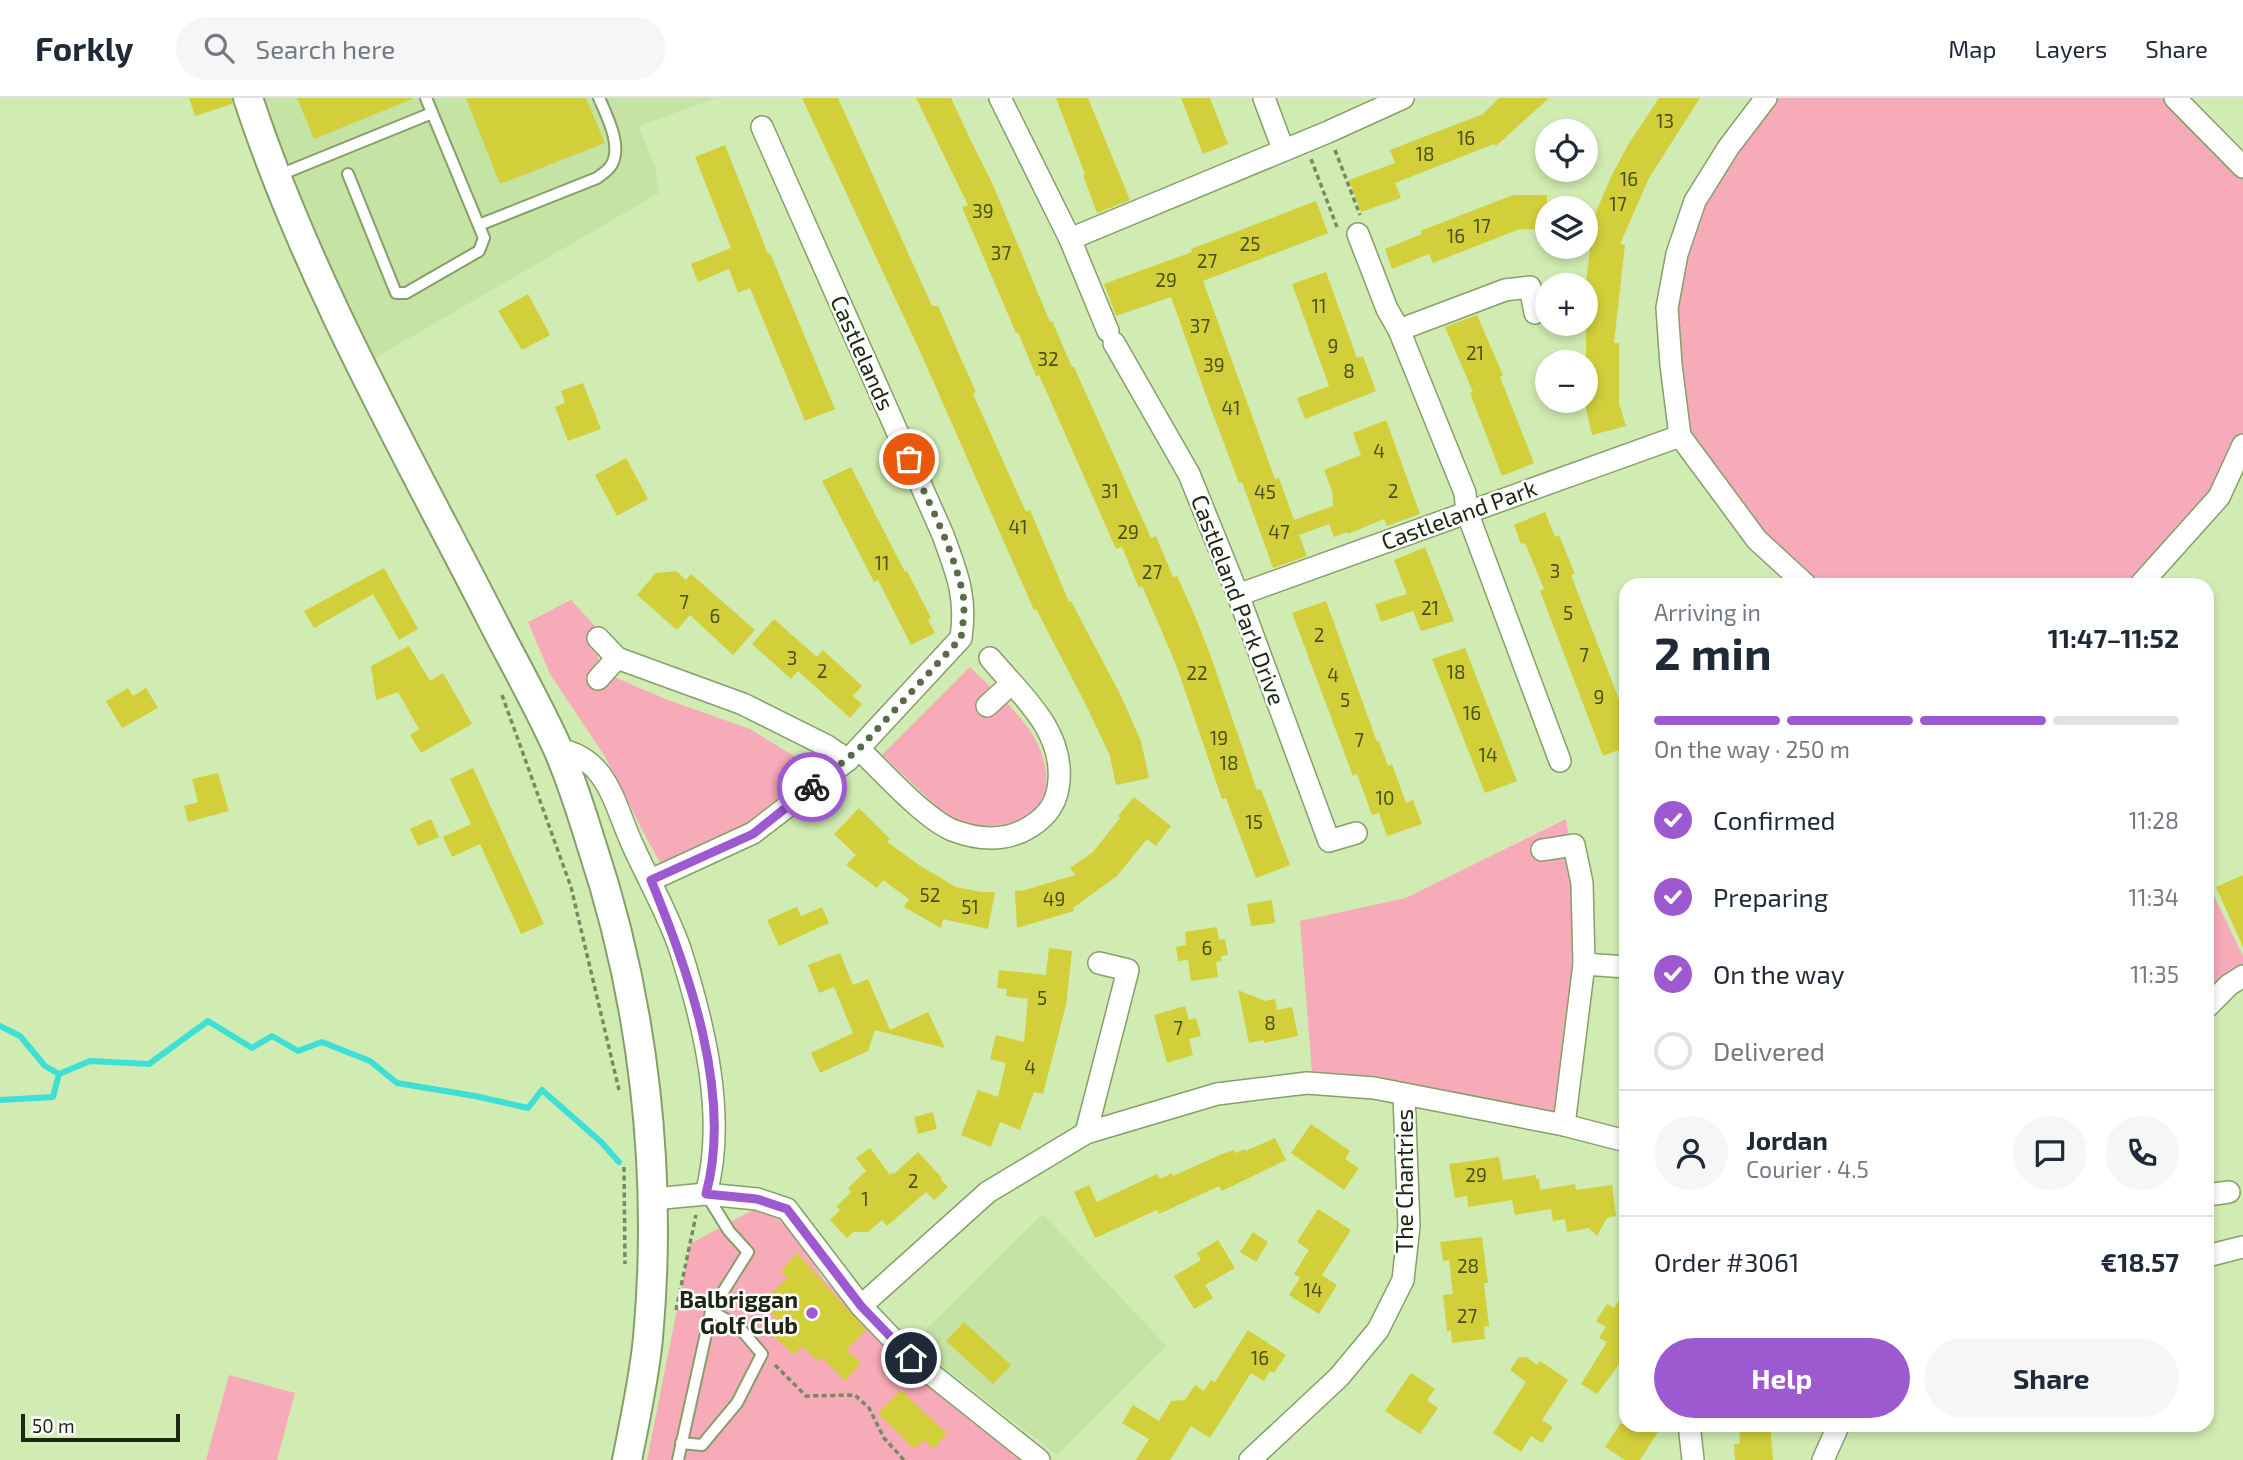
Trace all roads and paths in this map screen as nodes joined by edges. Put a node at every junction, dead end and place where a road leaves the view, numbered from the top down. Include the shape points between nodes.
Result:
1 (248, 98) edge
2 (426, 98) edge
3 (599, 98) edge
4 (1000, 98) edge
5 (1264, 98) edge
6 (1403, 98) edge
7 (1766, 98) edge
8 (2175, 98) edge
9 (432, 113) junction
10 (762, 127) dead end
11 (1328, 132) junction
12 (1304, 141) junction
13 (1283, 149) junction
14 (2243, 167) edge
15 (348, 174) dead end
16 (277, 176) junction
17 (479, 225) junction
18 (1338, 228) dead end
19 (1358, 234) joint
20 (1070, 239) junction
21 (1535, 313) dead end
22 (1399, 330) junction
23 (1680, 436) junction
24 (2243, 445) edge
25 (1467, 512) junction
26 (1798, 578) edge
27 (2146, 578) edge
28 (1238, 595) junction
29 (598, 638) dead end
30 (617, 658) junction
31 (990, 658) dead end
32 (598, 679) dead end
33 (1011, 684) junction
34 (501, 693) dead end
35 (987, 706) dead end
36 (558, 748) junction
37 (853, 754) junction
38 (1560, 761) dead end
39 (1356, 833) dead end
40 (1542, 850) dead end
41 (651, 880) junction
42 (1099, 962) dead end
43 (1584, 964) junction
44 (1619, 966) edge
45 (2243, 976) edge
46 (2214, 1000) edge
47 (1404, 1095) junction
48 (621, 1101) dead end
49 (1564, 1125) junction
50 (1086, 1133) junction
51 (1619, 1139) edge
52 (625, 1155) dead end
53 (2229, 1192) dead end
54 (706, 1194) junction
55 (2214, 1194) edge
56 (653, 1199) junction
57 (2243, 1247) edge
58 (2214, 1254) edge
59 (626, 1273) dead end
60 (861, 1306) junction
61 (711, 1311) junction
62 (762, 1354) junction
63 (1690, 1432) edge
64 (1835, 1432) edge
65 (681, 1443) junction
66 (627, 1460) edge
67 (678, 1460) edge
68 (904, 1460) edge
69 (1039, 1460) edge
70 (1250, 1460) edge
71 (1693, 1460) edge
72 (1823, 1460) edge

1 - 16 main road
2 - 9 lane
3 - 17 lane via 615,148 612,166 597,178
4 - 20 street, Castleland Park Drive
5 - 13 street
6 - 11 street
7 - 23 street via 1695,201 1677,254 1667,307
8 - 14 street
9 - 16 lane
9 - 17 lane
10 - 37 street, Castlelands via 943,536 962,591 961,638
11 - 12 street
11 - 19 path via 1365,229
12 - 13 street
12 - 18 path
13 - 20 street
15 - 17 lane via 396,293 406,293 479,251 484,238
16 - 36 main road via 337,320
19 - 22 street
20 - 28 street, Castleland Park Drive via 1111,337 1189,474
21 - 22 street via 1531,287 1505,290
22 - 25 street via 1465,493
23 - 25 street, Castleland Park
23 - 26 street via 1757,540
24 - 27 street via 2220,497
25 - 28 street, Castleland Park
25 - 38 street
28 - 39 street, Castleland Park Drive via 1329,841
29 - 30 street
30 - 32 street
30 - 37 street via 743,704
31 - 33 street
33 - 35 street
33 - 37 street via 1049,731 1060,766 1058,796 1045,818 1026,830 1002,838 979,838 950,829
34 - 48 path via 571,887
36 - 41 street via 576,752 603,775
36 - 56 main road via 602,876 621,949 647,1104
37 - 41 street, Castlelands via 753,834
40 - 43 street via 1574,845 1582,883
41 - 54 street via 679,948 705,1042 716,1133
42 - 50 street via 1128,970
43 - 44 street
43 - 49 street
45 - 46 street
47 - 49 street, The Chantries
47 - 50 street, The Chantries via 1307,1083 1217,1094
47 - 70 street, The Chantries via 1409,1226 1403,1280 1378,1330 1339,1377
49 - 51 street, The Chantries
50 - 60 street, The Chantries via 988,1192
52 - 59 path
53 - 55 street
54 - 56 street
54 - 60 street via 757,1199 787,1209
54 - 61 lane via 748,1252
56 - 66 main road via 648,1341
57 - 58 street
60 - 69 street via 911,1358
61 - 62 lane via 738,1326
61 - 65 lane
62 - 65 lane via 737,1403 702,1446
62 - 68 path via 806,1396 855,1395
63 - 71 street
64 - 72 street
65 - 67 lane

